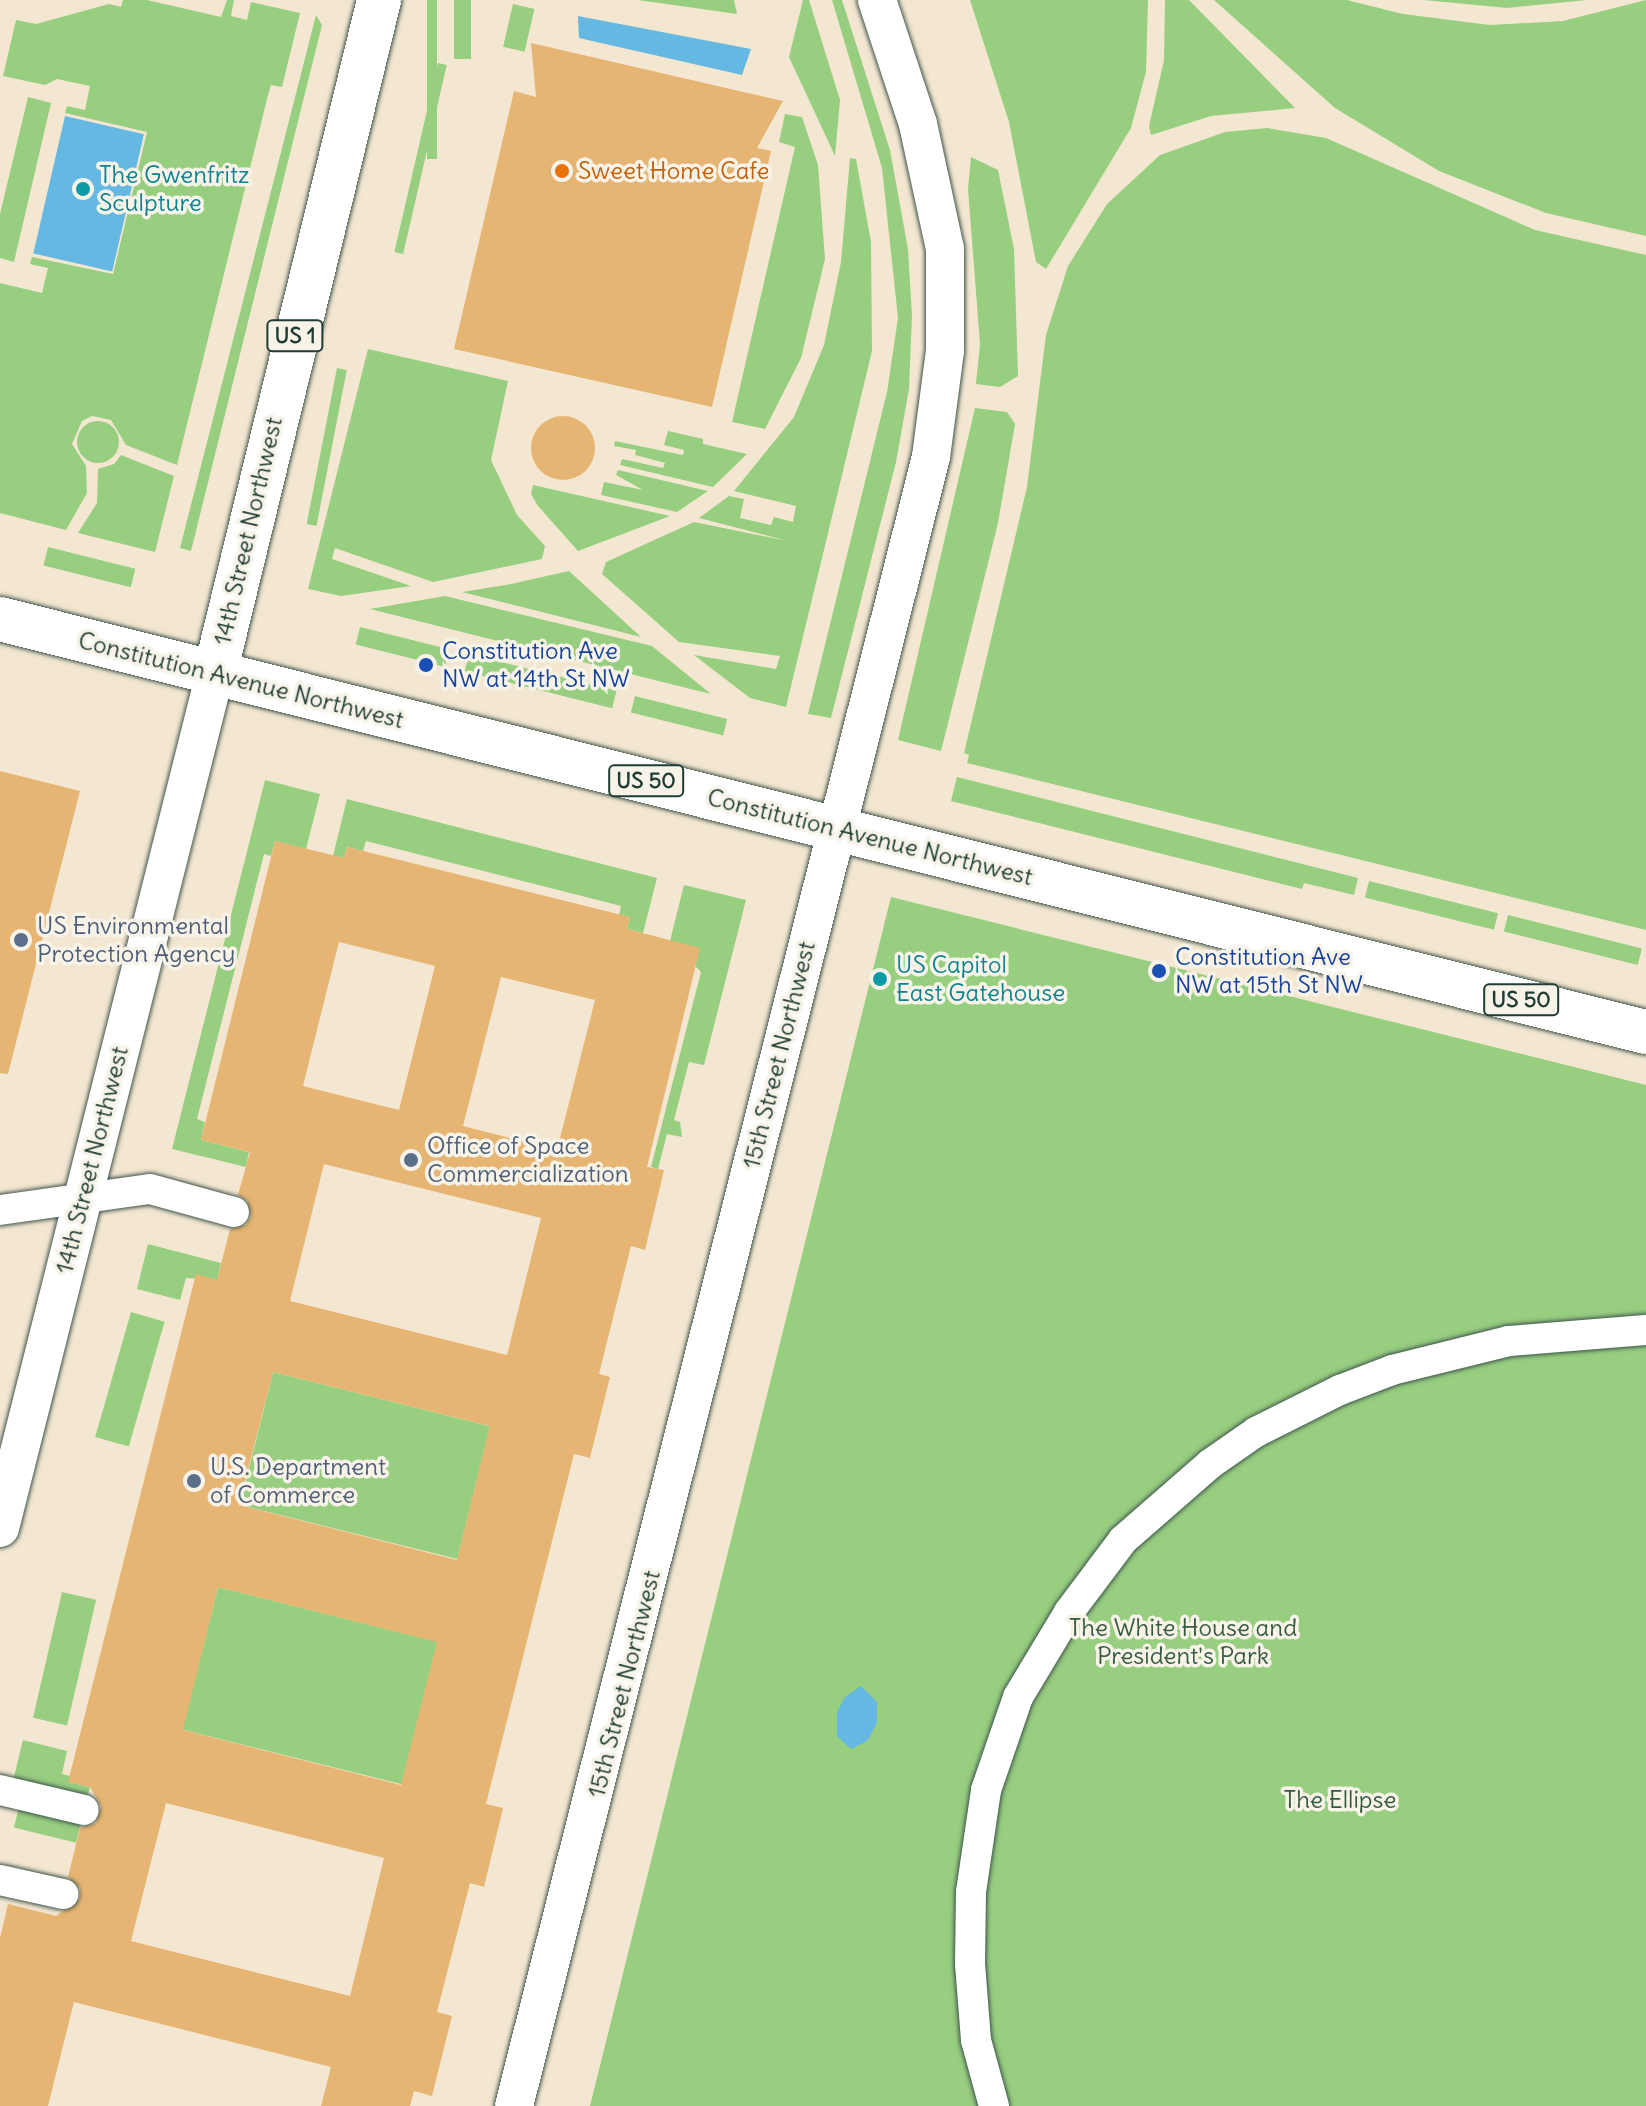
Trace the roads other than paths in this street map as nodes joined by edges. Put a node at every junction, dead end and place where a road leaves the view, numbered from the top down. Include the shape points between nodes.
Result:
1 (379, 0) edge
2 (877, 0) edge
3 (0, 619) edge
4 (215, 673) junction
5 (836, 829) junction
6 (1646, 1032) edge
7 (82, 1198) junction
8 (0, 1210) edge
9 (234, 1212) dead end
10 (1646, 1330) edge
11 (0, 1528) edge
12 (0, 1790) edge
13 (84, 1810) dead end
14 (0, 1880) edge
15 (63, 1894) dead end
16 (514, 2106) edge
17 (994, 2106) edge

1 - 4 highway, 14th Street Northwest / US 1
2 - 5 main road, 15th Street Northwest via 941,215 947,319 931,457
3 - 4 highway, Constitution Avenue Northwest
4 - 5 highway, Constitution Avenue Northwest / US 50
4 - 7 main road, 14th Street Northwest
5 - 6 highway, Constitution Avenue Northwest / US 50
5 - 16 main road, 15th Street Northwest
7 - 8 lane
7 - 9 lane via 150,1189
7 - 11 main road, 14th Street Northwest
10 - 17 lane via 1509,1341 1353,1385 1256,1432 1182,1484 1123,1540 1069,1612 1018,1697 986,1790 973,1878 970,1964 976,2040
12 - 13 lane
14 - 15 lane

